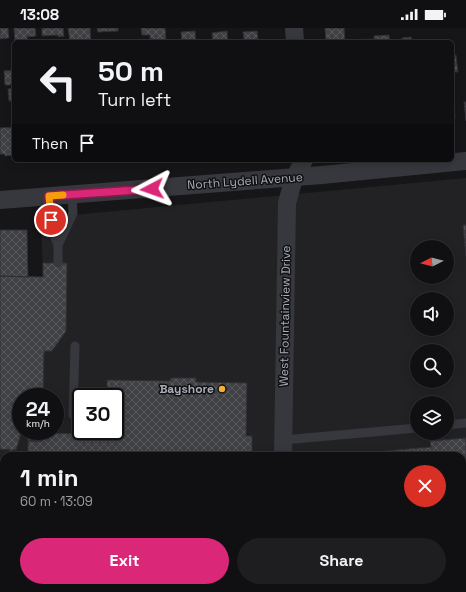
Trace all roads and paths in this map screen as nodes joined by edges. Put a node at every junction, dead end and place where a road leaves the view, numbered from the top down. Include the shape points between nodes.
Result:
1 (294, 28) edge
2 (295, 40) edge
3 (466, 161) edge
4 (303, 162) edge
5 (294, 178) junction
6 (72, 195) junction
7 (49, 196) junction
8 (0, 200) edge
9 (58, 245) junction
10 (58, 263) dead end
11 (74, 346) dead end
12 (73, 388) edge
13 (466, 423) edge
14 (454, 424) edge
15 (410, 429) edge
16 (283, 448) edge

1 - 2 street
3 - 5 street, North Lydell Avenue
4 - 5 street, West Fountainview Drive
5 - 6 street, North Lydell Avenue
5 - 16 street, West Fountainview Drive via 287,202
6 - 7 street, North Lydell Avenue
6 - 9 lane via 73,213
7 - 8 street, North Lydell Avenue
7 - 9 lane via 52,231
9 - 10 lane
11 - 12 lane
13 - 14 lane
15 - 16 lane

